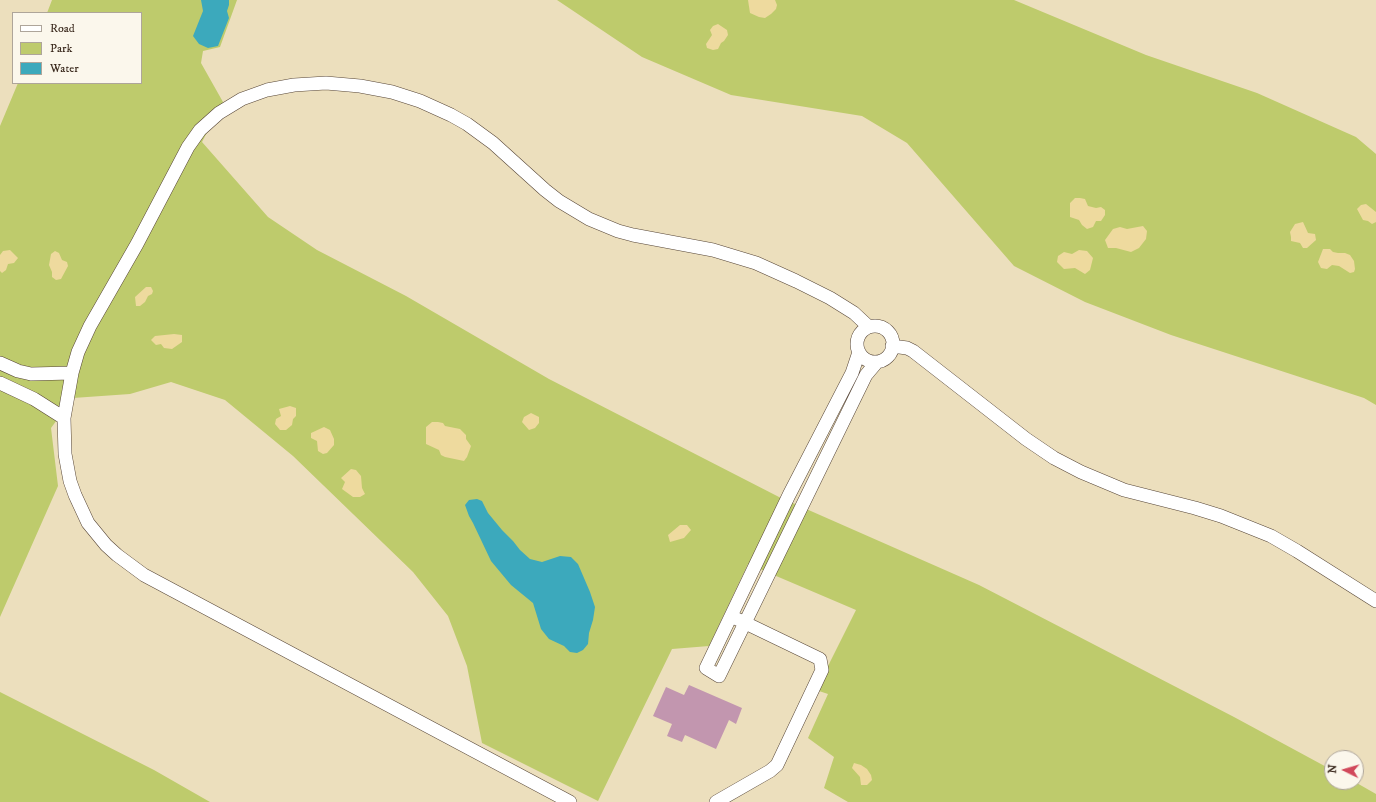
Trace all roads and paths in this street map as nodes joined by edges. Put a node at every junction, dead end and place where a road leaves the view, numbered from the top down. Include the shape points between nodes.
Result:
1 (869, 327) junction
2 (892, 346) junction
3 (859, 352) junction
4 (877, 362) junction
5 (0, 363) edge
6 (72, 373) junction
7 (0, 383) edge
8 (64, 418) junction
9 (789, 495) junction
10 (804, 503) junction
11 (1376, 601) edge
12 (731, 617) junction
13 (744, 623) junction
14 (570, 802) edge
15 (716, 802) edge

1 - 2 street via 883,328 891,336
1 - 3 street via 858,338
1 - 6 street via 854,313 830,298 756,263 713,250 633,236 589,219 545,190 480,133 434,107 376,88 307,83 274,88 242,99 219,112 200,130 183,156 90,326
2 - 4 street via 889,355
2 - 11 street via 907,348 913,352 1054,458 1124,490 1208,512 1271,536
3 - 4 street via 864,359
3 - 9 street via 852,373
4 - 10 street via 866,375
5 - 6 street via 31,374
6 - 8 street
7 - 8 street via 34,399
8 - 14 street via 67,467 81,509 106,545 130,565 144,575
9 - 10 street
9 - 12 street
10 - 13 street
12 - 13 street
12 - 13 street via 706,668 719,676
13 - 15 street via 820,659 822,670 777,765

